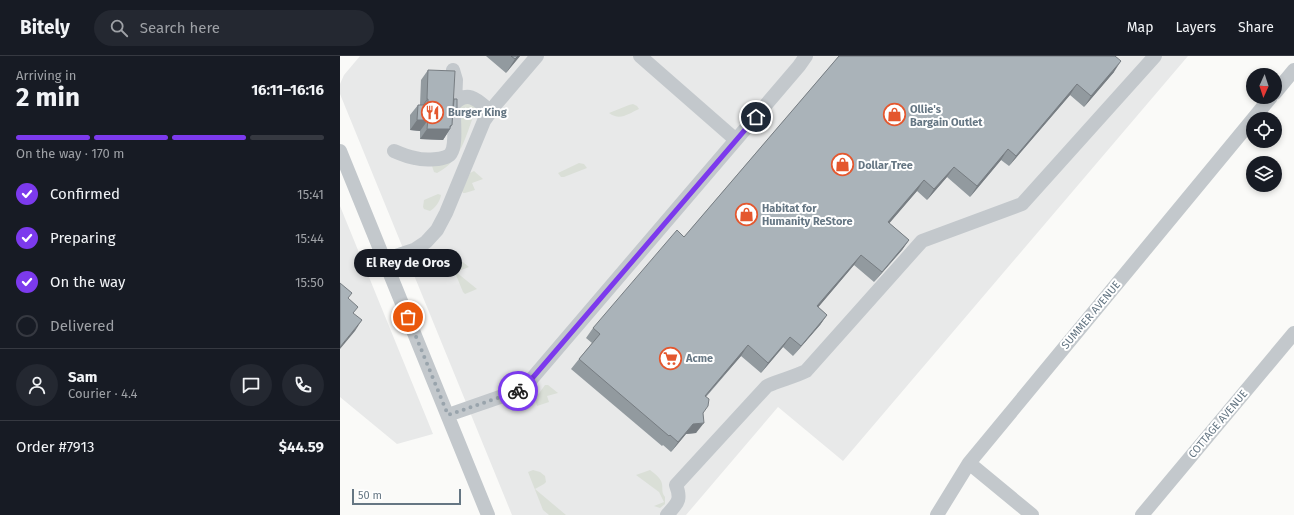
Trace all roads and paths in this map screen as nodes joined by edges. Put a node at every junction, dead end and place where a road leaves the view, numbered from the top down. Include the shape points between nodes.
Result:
1 (537, 56) edge
2 (640, 56) edge
3 (806, 56) edge
4 (1155, 56) edge
5 (453, 70) edge
6 (1294, 70) edge
7 (1282, 85) edge
8 (1265, 104) edge
9 (455, 110) junction
10 (490, 112) junction
11 (1259, 112) edge
12 (1246, 127) edge
13 (736, 140) junction
14 (340, 151) edge
15 (394, 152) dead end
16 (384, 260) junction
17 (1294, 333) edge
18 (448, 415) junction
19 (969, 463) junction
20 (488, 515) edge
21 (667, 515) edge
22 (937, 515) edge
23 (1032, 515) edge
24 (1142, 515) edge

1 - 10 street
2 - 13 street
3 - 13 street
4 - 21 street via 1022,204 922,241 806,371 768,386 676,485 680,494 677,503
5 - 9 street via 456,80
6 - 7 street
8 - 11 street, SUMMER AVENUE
9 - 10 street via 460,98 467,96 475,98
9 - 15 street via 454,144 447,157 416,159
10 - 16 street via 476,138 437,230 414,250
12 - 19 street, SUMMER AVENUE
13 - 18 street via 529,382 520,390
14 - 16 street
16 - 18 street
17 - 24 street, COTTAGE AVENUE
18 - 20 street
19 - 22 street, SUMMER AVENUE
19 - 23 street

